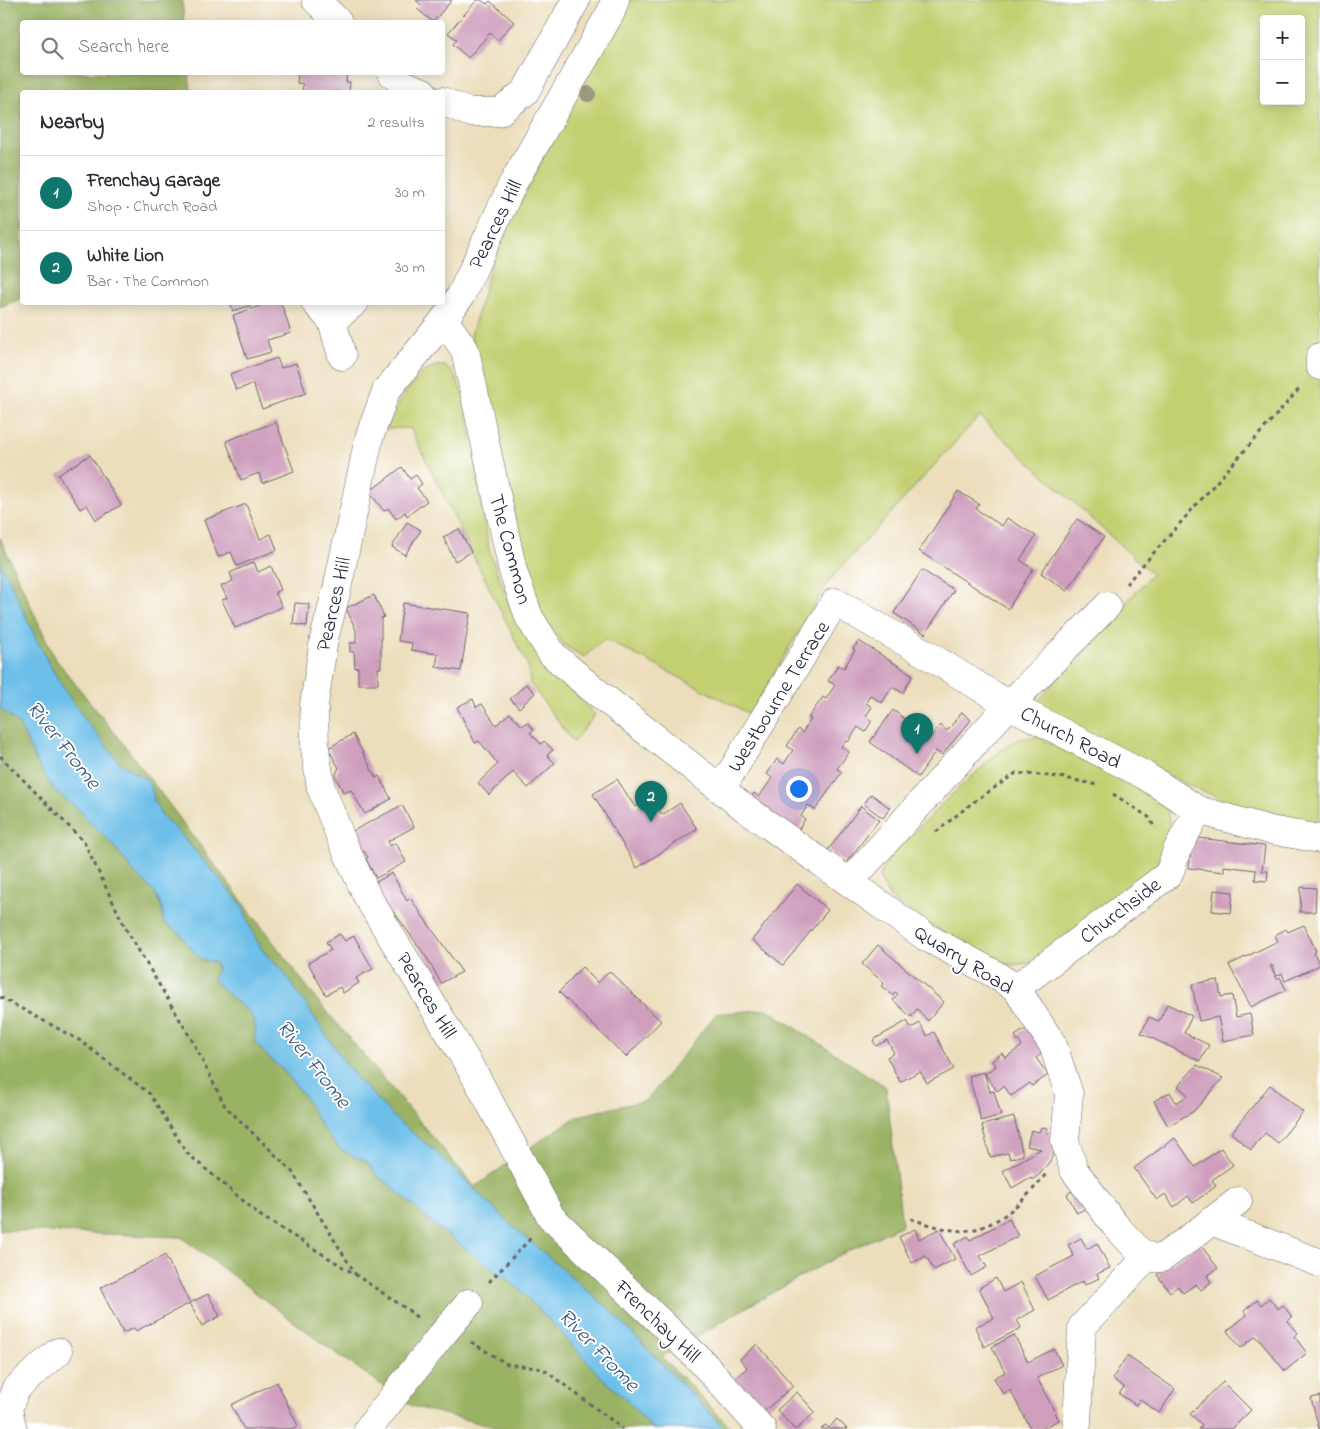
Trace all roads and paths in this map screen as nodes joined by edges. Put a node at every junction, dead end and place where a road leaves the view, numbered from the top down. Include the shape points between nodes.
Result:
1 (316, 0) edge
2 (576, 0) edge
3 (615, 0) edge
4 (336, 20) edge
5 (445, 102) edge
6 (346, 305) edge
7 (324, 312) edge
8 (444, 320) junction
9 (342, 356) dead end
10 (1320, 358) edge
11 (1320, 366) edge
12 (835, 602) joint
13 (1107, 606) joint
14 (1009, 704) junction
15 (0, 756) edge
16 (1101, 786) dead end
17 (721, 789) junction
18 (1109, 791) dead end
19 (1198, 810) junction
20 (935, 832) dead end
21 (1320, 839) edge
22 (1177, 850) junction
23 (849, 882) junction
24 (1016, 988) junction
25 (0, 997) edge
26 (1067, 1147) junction
27 (1238, 1201) dead end
28 (911, 1219) dead end
29 (1211, 1221) junction
30 (542, 1226) junction
31 (1148, 1256) junction
32 (1320, 1263) edge
33 (356, 1275) junction
34 (469, 1303) joint
35 (444, 1332) junction
36 (58, 1352) dead end
37 (1077, 1423) dead end
38 (13, 1429) edge
39 (368, 1429) edge
40 (622, 1429) edge
41 (762, 1429) edge

1 - 4 street
2 - 5 street via 525,92 499,112 468,112
3 - 8 street, Pearces Hill via 513,183 460,295
6 - 7 street
7 - 9 street
8 - 17 street, The Common via 465,350 513,570 529,617 552,654 588,686
8 - 30 street, Pearces Hill via 386,391 369,438 324,639 314,705 315,749 322,788 367,896 476,1077
10 - 11 street
11 - 13 path
12 - 14 street, Church Road
12 - 17 street, Westbourne Terrace
13 - 14 street
14 - 19 street, Church Road via 1144,775
14 - 23 street
15 - 33 path via 84,842 126,929 192,1040 225,1106 291,1170
16 - 20 path via 1060,777 1016,773
17 - 23 street, Quarry Road
18 - 22 path via 1150,818 1161,842
19 - 21 street, Church Road via 1270,830
19 - 22 street, Churchside
22 - 24 street, Churchside via 1169,874
23 - 24 street, Quarry Road via 926,938
24 - 26 street, Quarry Road via 1053,1045 1069,1094
25 - 33 path via 79,1040 150,1094 188,1154 262,1216
26 - 28 path via 1023,1198 1002,1217 980,1228 952,1230
26 - 31 street, Quarry Road via 1074,1170 1114,1224 1140,1252
27 - 29 street
29 - 31 street via 1162,1258
29 - 32 street
30 - 34 path
30 - 41 street, Frenchay Hill via 700,1360
31 - 37 street via 1082,1327
33 - 35 path
34 - 35 street
35 - 39 street
35 - 40 path via 507,1364 543,1369
36 - 38 street via 15,1390 8,1410

